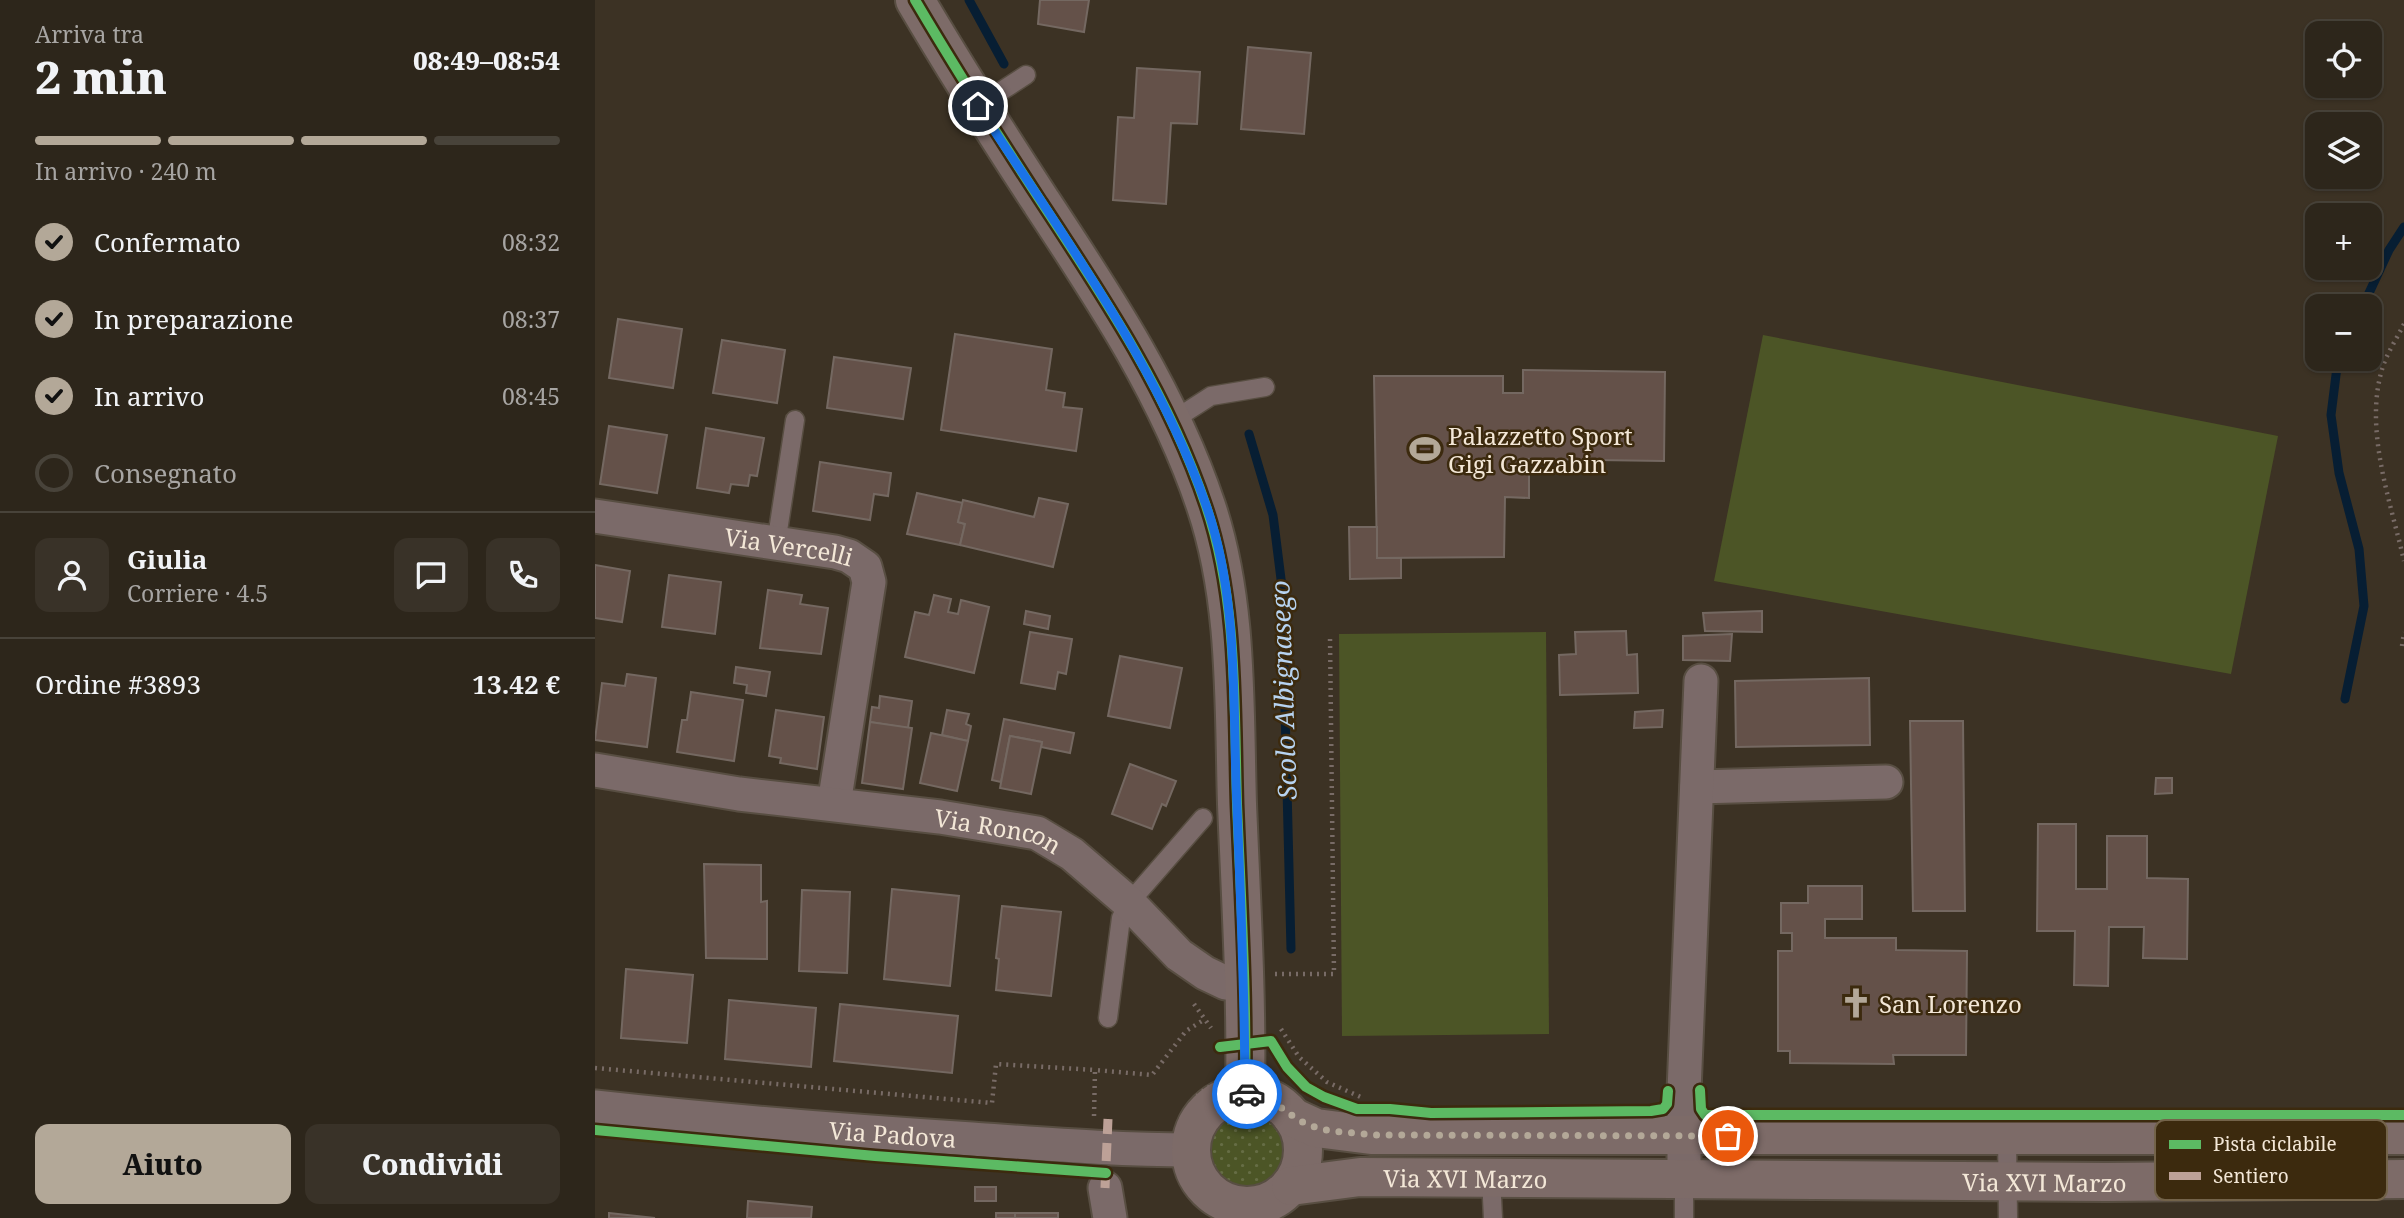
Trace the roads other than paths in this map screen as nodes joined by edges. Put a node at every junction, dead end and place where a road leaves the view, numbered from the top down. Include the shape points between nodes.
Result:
1 (915, 0) edge
2 (1026, 75) dead end
3 (978, 106) junction
4 (1265, 387) dead end
5 (795, 420) dead end
6 (1172, 421) junction
7 (595, 516) edge
8 (776, 544) junction
9 (1701, 681) dead end
10 (595, 770) edge
11 (1887, 782) dead end
12 (1697, 787) junction
13 (834, 804) junction
14 (1203, 818) dead end
15 (1129, 903) junction
16 (1255, 979) junction
17 (1108, 1018) dead end
18 (1232, 1088) junction
19 (595, 1107) edge
20 (1291, 1116) junction
21 (1184, 1135) junction
22 (2007, 1135) junction
23 (2155, 1135) edge
24 (1684, 1136) junction
25 (1491, 1178) junction
26 (1684, 1180) junction
27 (1291, 1186) junction
28 (2155, 1192) edge
29 (2008, 1200) edge
30 (1249, 1212) edge
31 (1493, 1218) edge
32 (1683, 1218) edge

1 - 3 street
2 - 3 lane
3 - 6 street via 1102,295
4 - 6 lane via 1211,396
5 - 8 lane
6 - 16 street via 1207,507 1225,582
7 - 8 street, Via Vercelli
8 - 13 street, Via Vercelli via 849,556 865,568 869,582
9 - 12 street
10 - 13 street, Via Roncon
11 - 12 street
12 - 24 street
13 - 15 street, Via Roncon via 1037,833 1072,854
14 - 15 lane
15 - 16 street, Via Roncon via 1155,933 1196,967 1226,984
15 - 17 lane via 1121,918
16 - 18 street
18 - 20 street via 1272,1100
18 - 21 street via 1207,1110 1196,1129
19 - 21 street, Via Padova via 868,1133 1107,1148
20 - 24 street, Via XVI Marzo via 1316,1128 1371,1135
20 - 27 street via 1303,1152
21 - 30 street via 1195,1172 1207,1190
22 - 23 street, Via XVI Marzo
22 - 24 street, Via XVI Marzo
22 - 29 lane
24 - 26 street
25 - 26 street, Via XVI Marzo
25 - 27 street, Via XVI Marzo via 1360,1177
25 - 31 lane
26 - 29 street, Via XVI Marzo
26 - 32 lane
27 - 30 street
28 - 29 street, Via XVI Marzo

